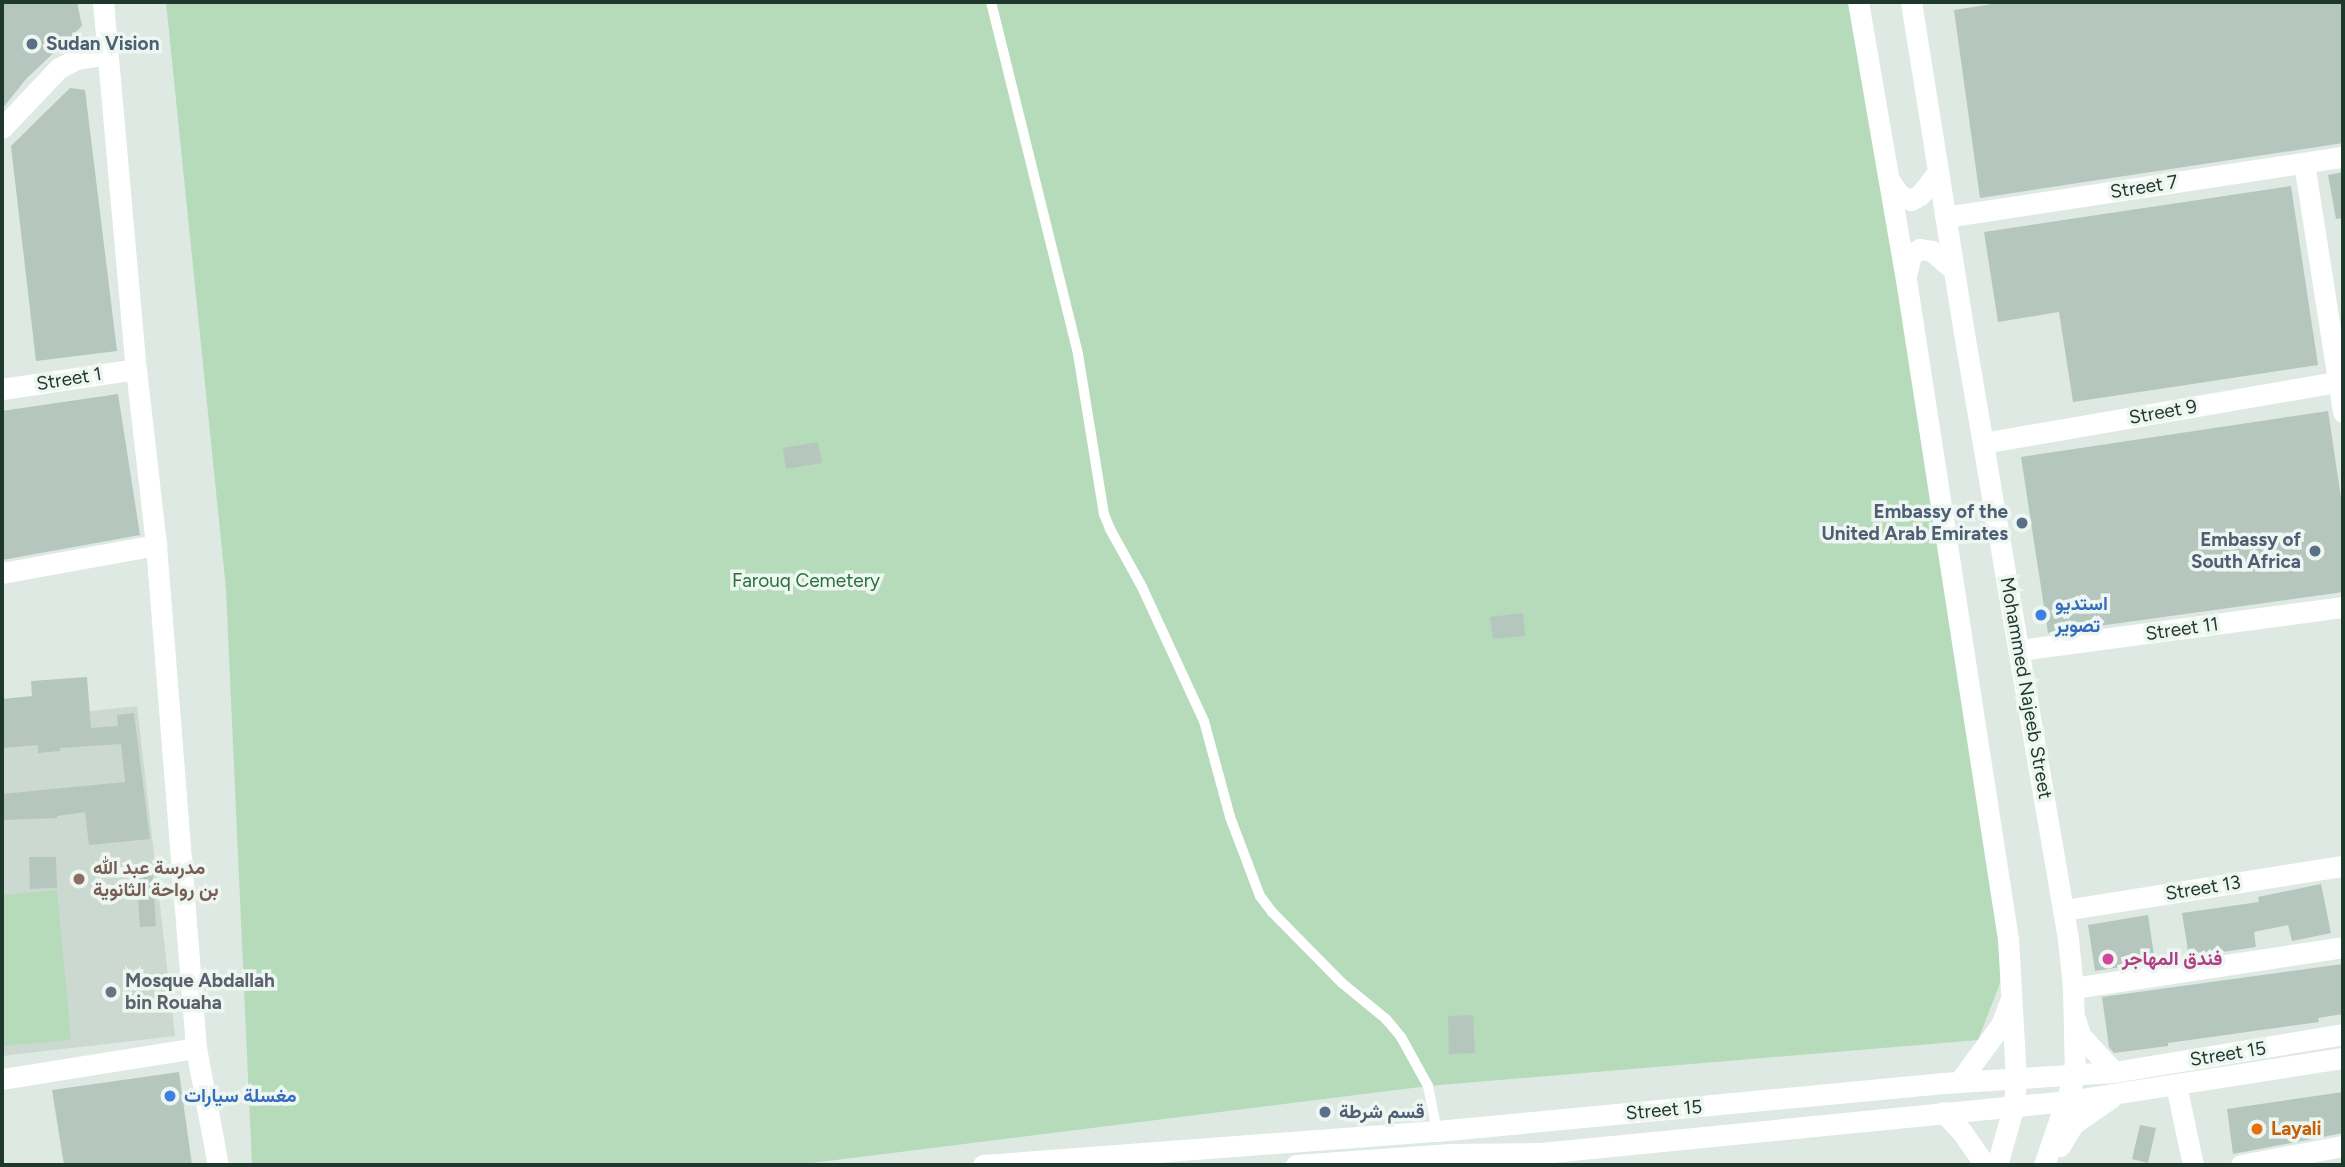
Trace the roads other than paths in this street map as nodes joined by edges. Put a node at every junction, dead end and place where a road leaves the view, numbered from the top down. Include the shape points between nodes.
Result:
1 (103, 2) edge
2 (991, 2) edge
3 (1858, 2) edge
4 (1911, 2) edge
5 (107, 54) junction
6 (2, 128) edge
7 (2343, 157) edge
8 (2304, 163) junction
9 (1938, 172) junction
10 (1889, 179) junction
11 (1945, 217) junction
12 (1954, 270) junction
13 (1908, 286) junction
14 (136, 369) junction
15 (2340, 382) edge
16 (2, 389) edge
17 (2343, 412) edge
18 (1983, 443) junction
19 (156, 545) junction
20 (2, 573) edge
21 (2343, 607) edge
22 (2020, 650) junction
23 (2343, 866) edge
24 (2064, 910) junction
25 (2343, 947) edge
26 (2013, 993) junction
27 (2072, 999) junction
28 (2343, 1034) edge
29 (196, 1048) junction
30 (2343, 1058) edge
31 (2113, 1072) junction
32 (2075, 1074) junction
33 (2016, 1077) junction
34 (2, 1079) edge
35 (1959, 1082) junction
36 (2176, 1085) junction
37 (2117, 1093) junction
38 (2068, 1101) junction
39 (2014, 1105) junction
40 (1943, 1112) junction
41 (1437, 1131) junction
42 (2343, 1146) edge
43 (1166, 1158) edge
44 (1542, 1159) edge
45 (218, 1165) edge
46 (983, 1165) edge
47 (1296, 1165) edge
48 (1985, 1165) edge
49 (1997, 1165) edge
50 (2046, 1165) edge
51 (2193, 1165) edge
52 (2241, 1165) edge

1 - 5 street
2 - 41 lane via 1078,354 1110,529 1204,721 1230,817 1260,896 1342,983 1401,1037 1428,1086
3 - 10 street
4 - 9 street, Mohammed Najeeb Street
5 - 6 street via 77,59 59,68
5 - 14 street
7 - 8 street, Street 7
8 - 11 street, Street 7
8 - 15 street
9 - 10 street via 1911,200 1899,195
9 - 11 street, Mohammed Najeeb Street
10 - 13 street
11 - 12 street, Mohammed Najeeb Street
12 - 13 street via 1932,251 1914,250 1908,261
12 - 18 street, Mohammed Najeeb Street
13 - 26 street
14 - 16 street, Street 1
14 - 19 street
15 - 17 street
15 - 18 street, Street 9
18 - 22 street, Mohammed Najeeb Street
19 - 20 street
19 - 29 street
21 - 22 street, Street 11
22 - 24 street, Mohammed Najeeb Street
23 - 24 street, Street 13
24 - 27 street, Mohammed Najeeb Street
25 - 27 street
26 - 33 street
26 - 35 street via 2001,1025
27 - 31 street via 2080,1035
27 - 32 street, Mohammed Najeeb Street
28 - 31 street, Street 15
29 - 34 street
29 - 45 street
30 - 36 street, Street 15
31 - 32 street, Street 15
32 - 33 street, Street 15
32 - 38 street, Mohammed Najeeb Street
33 - 35 street, Street 15
33 - 39 street
35 - 41 street, Street 15
36 - 37 street, Street 15
36 - 51 street
37 - 38 street, Street 15
37 - 50 street via 2073,1124
38 - 39 street, Street 15
38 - 50 street, Mohammed Najeeb Street
39 - 40 street, Street 15
39 - 49 street
40 - 44 street, Street 15
40 - 48 street
41 - 43 street, Street 15
42 - 52 street
43 - 46 street, Street 15
44 - 47 street, Street 15 via 1451,1154

